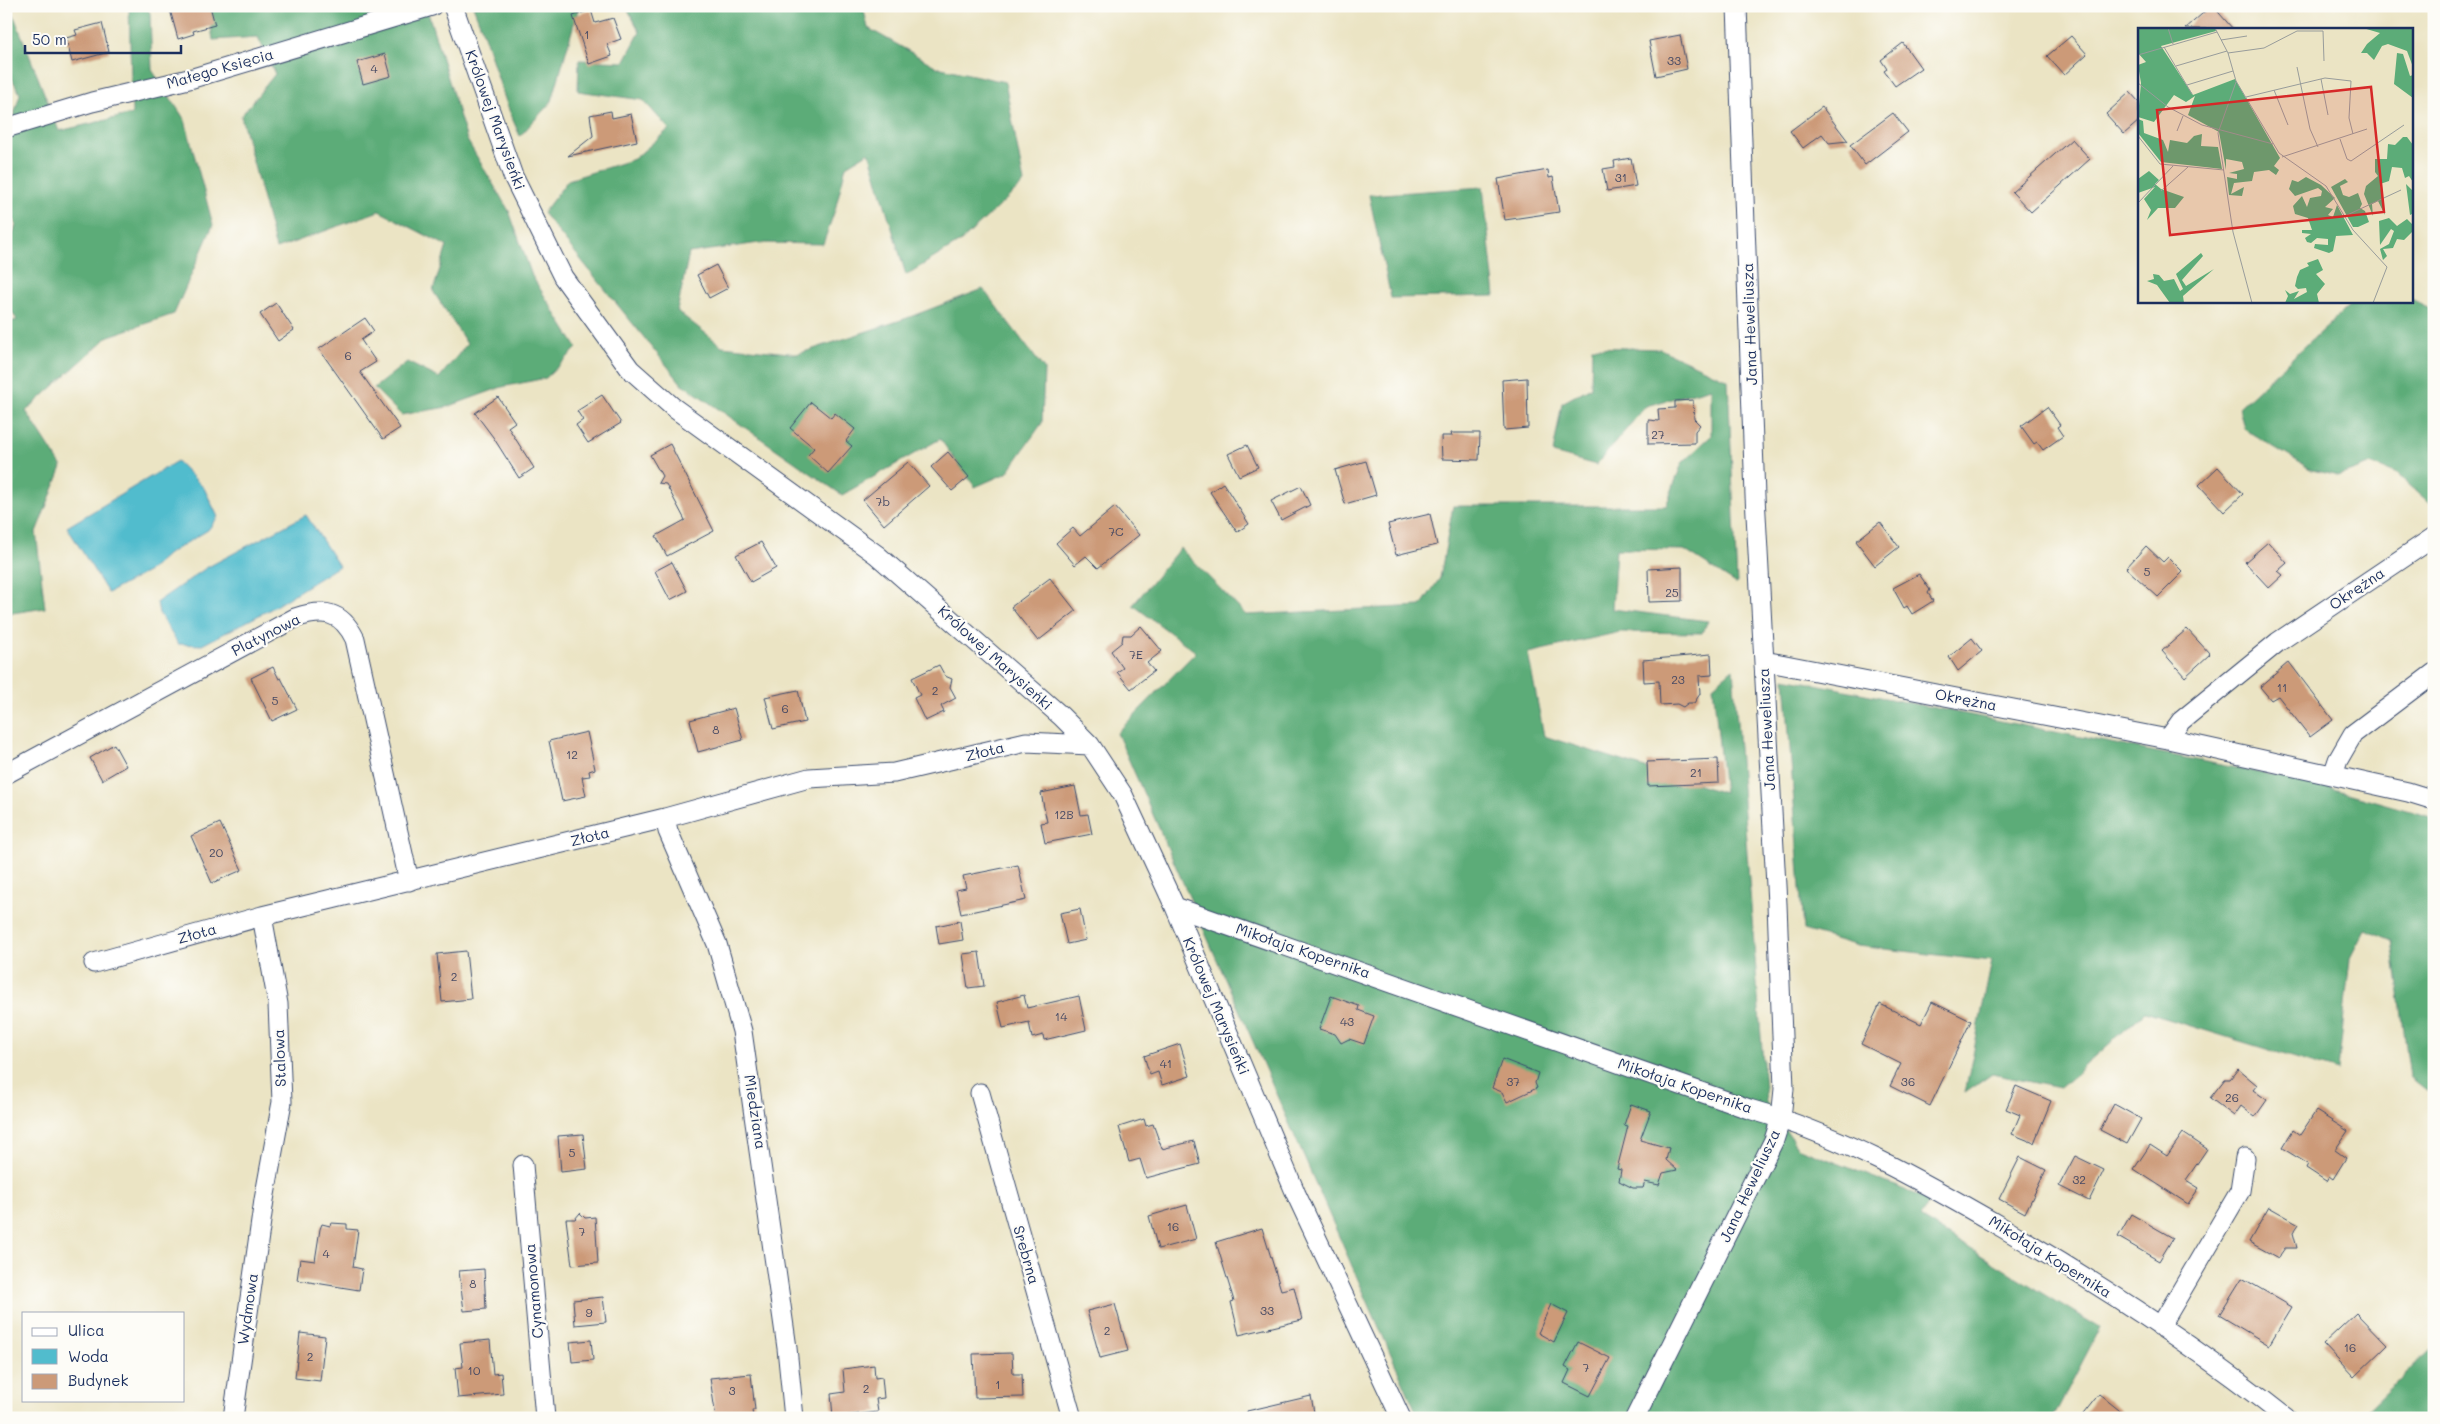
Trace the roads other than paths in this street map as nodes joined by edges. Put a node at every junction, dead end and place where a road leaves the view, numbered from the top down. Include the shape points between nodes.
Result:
1 (432, 6) edge
2 (453, 6) edge
3 (1738, 6) edge
4 (6, 128) edge
5 (2434, 537) edge
6 (1764, 661) junction
7 (2434, 673) edge
8 (2168, 739) junction
9 (1090, 745) junction
10 (6, 774) edge
11 (2333, 775) junction
12 (2434, 800) edge
13 (665, 818) junction
14 (409, 881) junction
15 (1175, 907) junction
16 (262, 916) junction
17 (94, 963) dead end
18 (980, 1093) dead end
19 (1781, 1118) junction
20 (2245, 1158) dead end
21 (522, 1165) dead end
22 (264, 1200) joint
23 (2160, 1327) junction
24 (233, 1418) edge
25 (545, 1418) edge
26 (794, 1418) edge
27 (1072, 1418) edge
28 (1401, 1418) edge
29 (1635, 1418) edge
30 (2286, 1418) edge

1 - 4 street, Małego Księcia via 193,78 92,102
2 - 9 street, Królowej Marysieńki via 513,176 563,277 630,369 674,408 877,555
3 - 6 street, Jana Heweliusza
5 - 8 street, Okrężna via 2278,642 2181,720
6 - 8 street, Okrężna
6 - 19 street, Jana Heweliusza via 1784,1089
7 - 11 street via 2354,734
8 - 11 street, Okrężna
9 - 13 street, Złota via 1026,742 894,773 809,778
9 - 15 street, Królowej Marysieńki via 1122,795
10 - 14 street, Platynowa via 295,618 311,613 330,614 348,624 355,638
11 - 12 street, Okrężna
13 - 14 street, Złota
13 - 26 street, Miedziana via 717,944 742,1030
14 - 16 street, Złota
15 - 19 street, Mikołaja Kopernika
15 - 28 street, Królowej Marysieńki via 1296,1194
16 - 17 street, Złota
16 - 22 street, Stalowa via 278,1004 282,1102
18 - 27 street, Srebrna
19 - 23 street, Mikołaja Kopernika via 1845,1144 1952,1199 2059,1261
19 - 29 street, Jana Heweliusza via 1774,1140
20 - 23 street via 2240,1191
21 - 25 street, Cynamonowa
22 - 24 street, Wydmowa
23 - 30 street, Mikołaja Kopernika via 2238,1379

